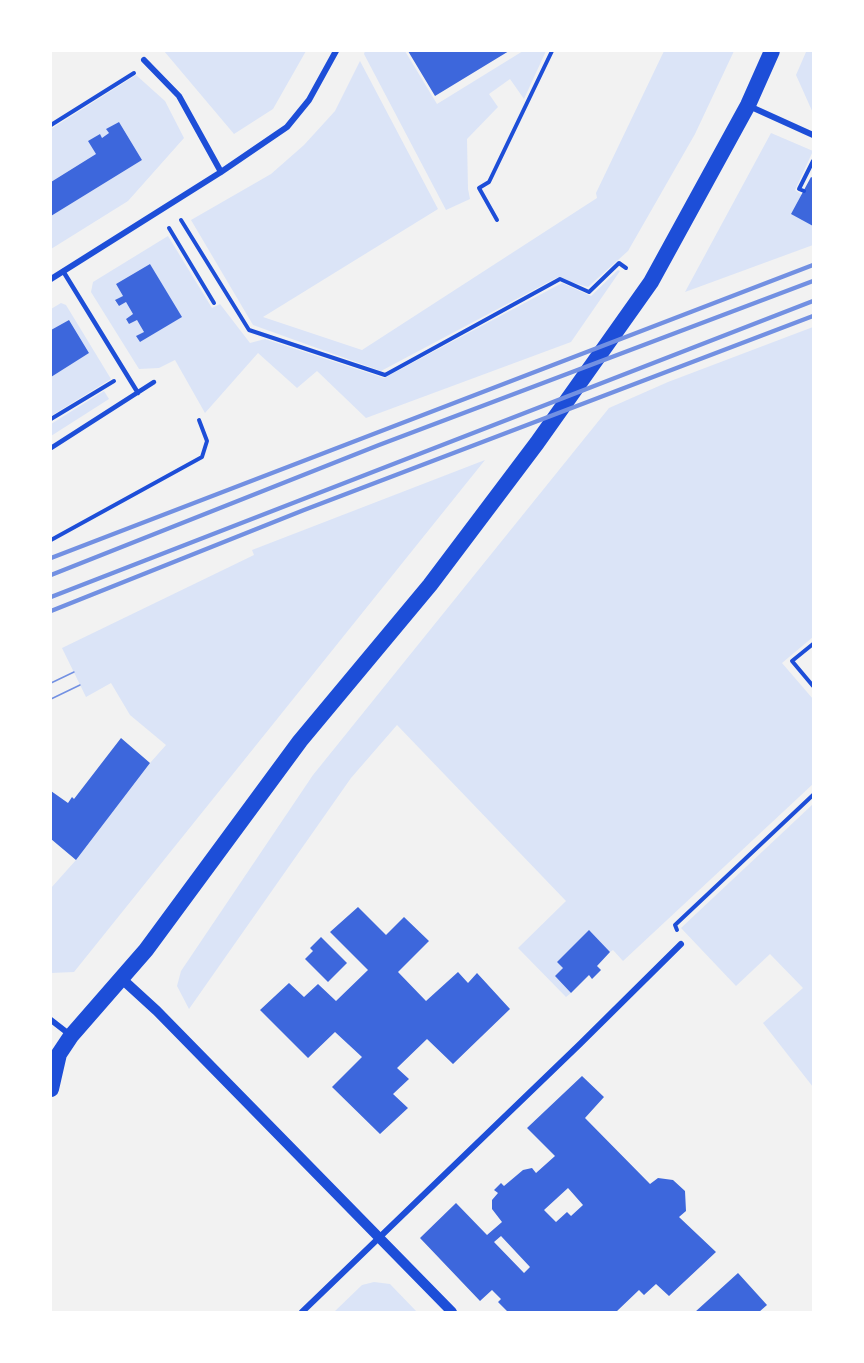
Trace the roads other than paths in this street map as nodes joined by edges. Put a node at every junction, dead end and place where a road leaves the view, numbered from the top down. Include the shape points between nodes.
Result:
1 (336, 51) edge
2 (772, 51) edge
3 (144, 60) dead end
4 (748, 105) junction
5 (813, 135) edge
6 (221, 172) junction
7 (63, 271) junction
8 (51, 279) edge
9 (154, 382) dead end
10 (138, 393) junction
11 (51, 448) edge
12 (681, 944) road end
13 (122, 979) junction
14 (51, 1020) edge
15 (71, 1036) junction
16 (55, 1055) edge
17 (51, 1089) edge
18 (378, 1238) junction
19 (302, 1312) edge
20 (452, 1312) edge

1 - 6 street via 309,100 286,127
2 - 4 highway
3 - 6 street via 179,96
4 - 5 street
4 - 13 highway via 633,309 430,585 300,741
6 - 7 street
7 - 8 street
7 - 10 lane
9 - 10 lane
10 - 11 lane
12 - 18 street
13 - 15 highway
13 - 18 street
14 - 15 street
15 - 16 highway
16 - 17 highway
18 - 19 street
18 - 20 street

